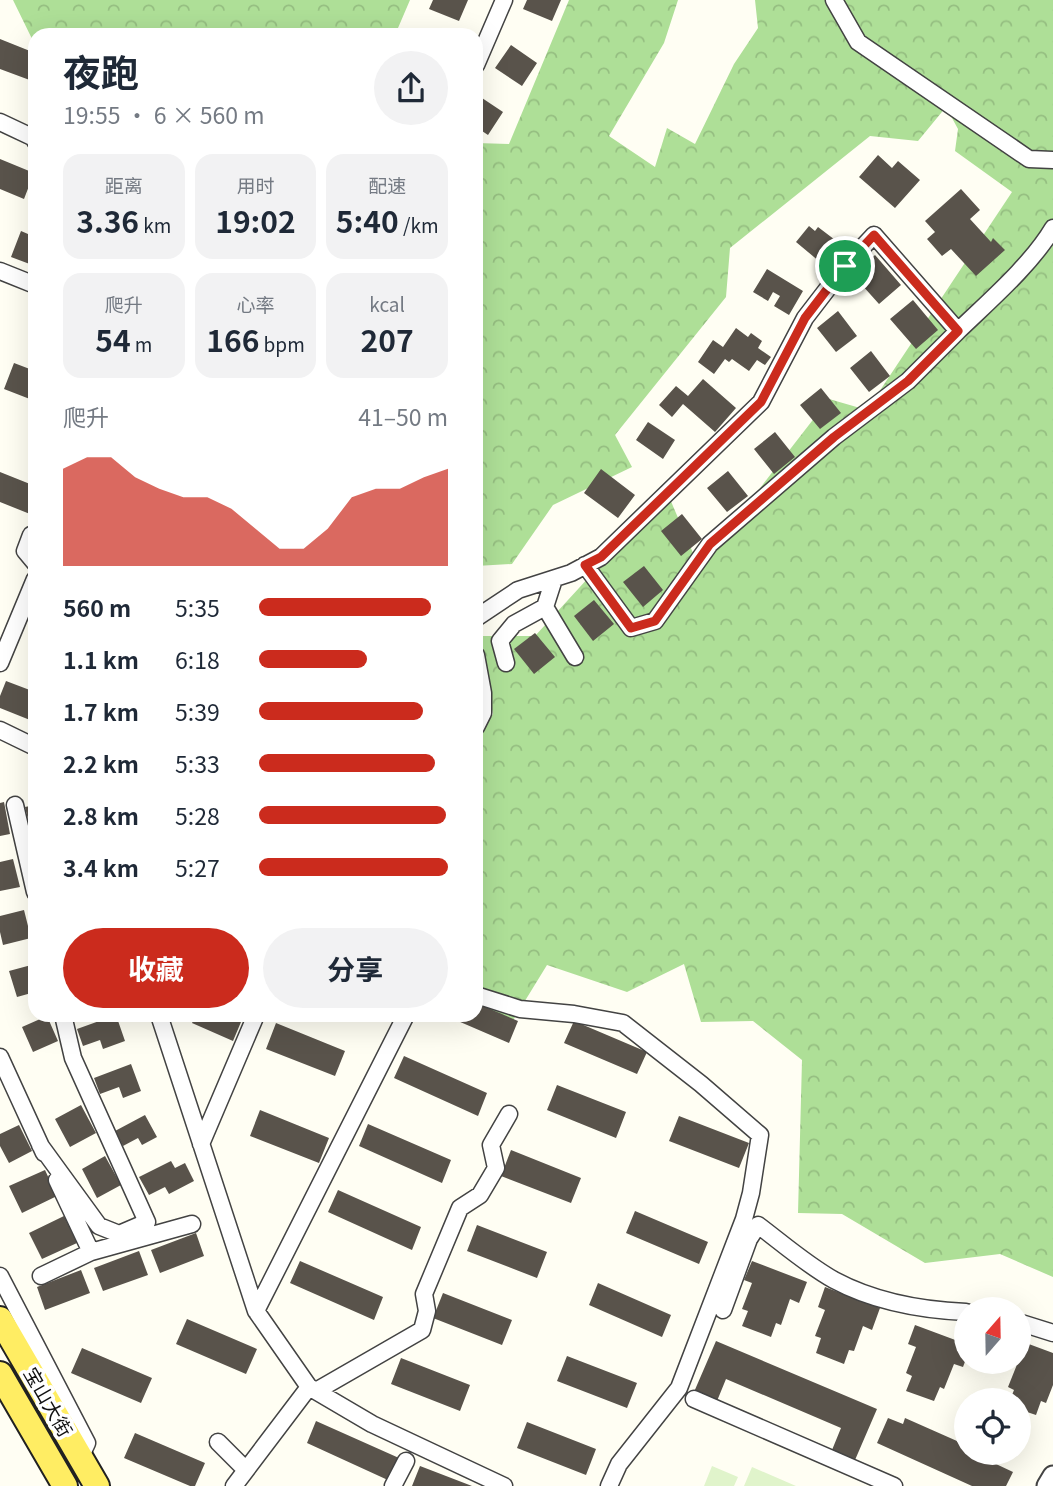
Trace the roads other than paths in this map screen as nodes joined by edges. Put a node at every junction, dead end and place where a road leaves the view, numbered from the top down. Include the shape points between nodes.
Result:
1 (504, 0) edge
2 (834, 0) edge
3 (483, 49) edge
4 (0, 122) edge
5 (28, 135) edge
6 (1053, 160) edge
7 (1053, 228) edge
8 (0, 271) edge
9 (28, 282) edge
10 (958, 331) junction
11 (585, 565) junction
12 (554, 579) junction
13 (28, 596) edge
14 (545, 607) junction
15 (483, 613) edge
16 (575, 657) dead end
17 (0, 663) edge
18 (506, 663) dead end
19 (483, 693) edge
20 (483, 713) edge
21 (0, 730) edge
22 (28, 744) edge
23 (15, 805) dead end
24 (28, 862) edge
25 (483, 997) edge
26 (65, 1022) edge
27 (161, 1022) edge
28 (253, 1022) edge
29 (402, 1022) edge
30 (0, 1057) edge
31 (509, 1114) dead end
32 (201, 1144) junction
33 (40, 1145) junction
34 (192, 1224) dead end
35 (92, 1252) junction
36 (0, 1276) edge
37 (41, 1276) dead end
38 (723, 1310) dead end
39 (256, 1311) junction
40 (954, 1311) edge
41 (0, 1319) edge
42 (1031, 1326) edge
43 (1053, 1333) edge
44 (0, 1374) edge
45 (313, 1389) junction
46 (694, 1399) dead end
47 (218, 1442) dead end
48 (80, 1458) junction
49 (406, 1461) dead end
50 (246, 1470) junction
51 (1053, 1476) edge
52 (65, 1486) edge
53 (97, 1486) edge
54 (234, 1486) edge
55 (394, 1486) edge
56 (504, 1486) edge
57 (609, 1486) edge
58 (894, 1486) edge
59 (1047, 1486) edge

1 - 3 street
2 - 6 street via 858,42 1029,159
4 - 5 street
7 - 10 street via 1011,280
8 - 9 street
10 - 11 street via 908,381 834,437 710,544 655,621 631,628
10 - 11 street via 874,235 805,318 761,402 601,557
11 - 12 street
12 - 14 street
12 - 15 street via 518,590
13 - 17 street
14 - 16 street
14 - 18 street via 514,624 500,641
19 - 20 street
21 - 22 street
23 - 24 street
25 - 57 street via 520,1009 622,1023 760,1135 744,1219 679,1388 619,1464
26 - 33 street via 73,1058 147,1222 119,1234 99,1226
27 - 32 street
28 - 32 street
29 - 39 street
30 - 33 street
31 - 45 street via 491,1145 496,1168 480,1195 460,1208 424,1294 427,1311 422,1329
32 - 39 street
33 - 35 street
34 - 35 street
35 - 37 street
36 - 48 street via 87,1443
38 - 40 street via 758,1225 833,1279 873,1297
39 - 45 street
41 - 48 main road, 宝山大街
42 - 43 street
44 - 52 main road, 宝山大街
45 - 50 street
45 - 56 street via 372,1424
46 - 58 street
47 - 50 street
48 - 53 main road, 宝山大街
49 - 55 street
50 - 54 street
51 - 59 street

